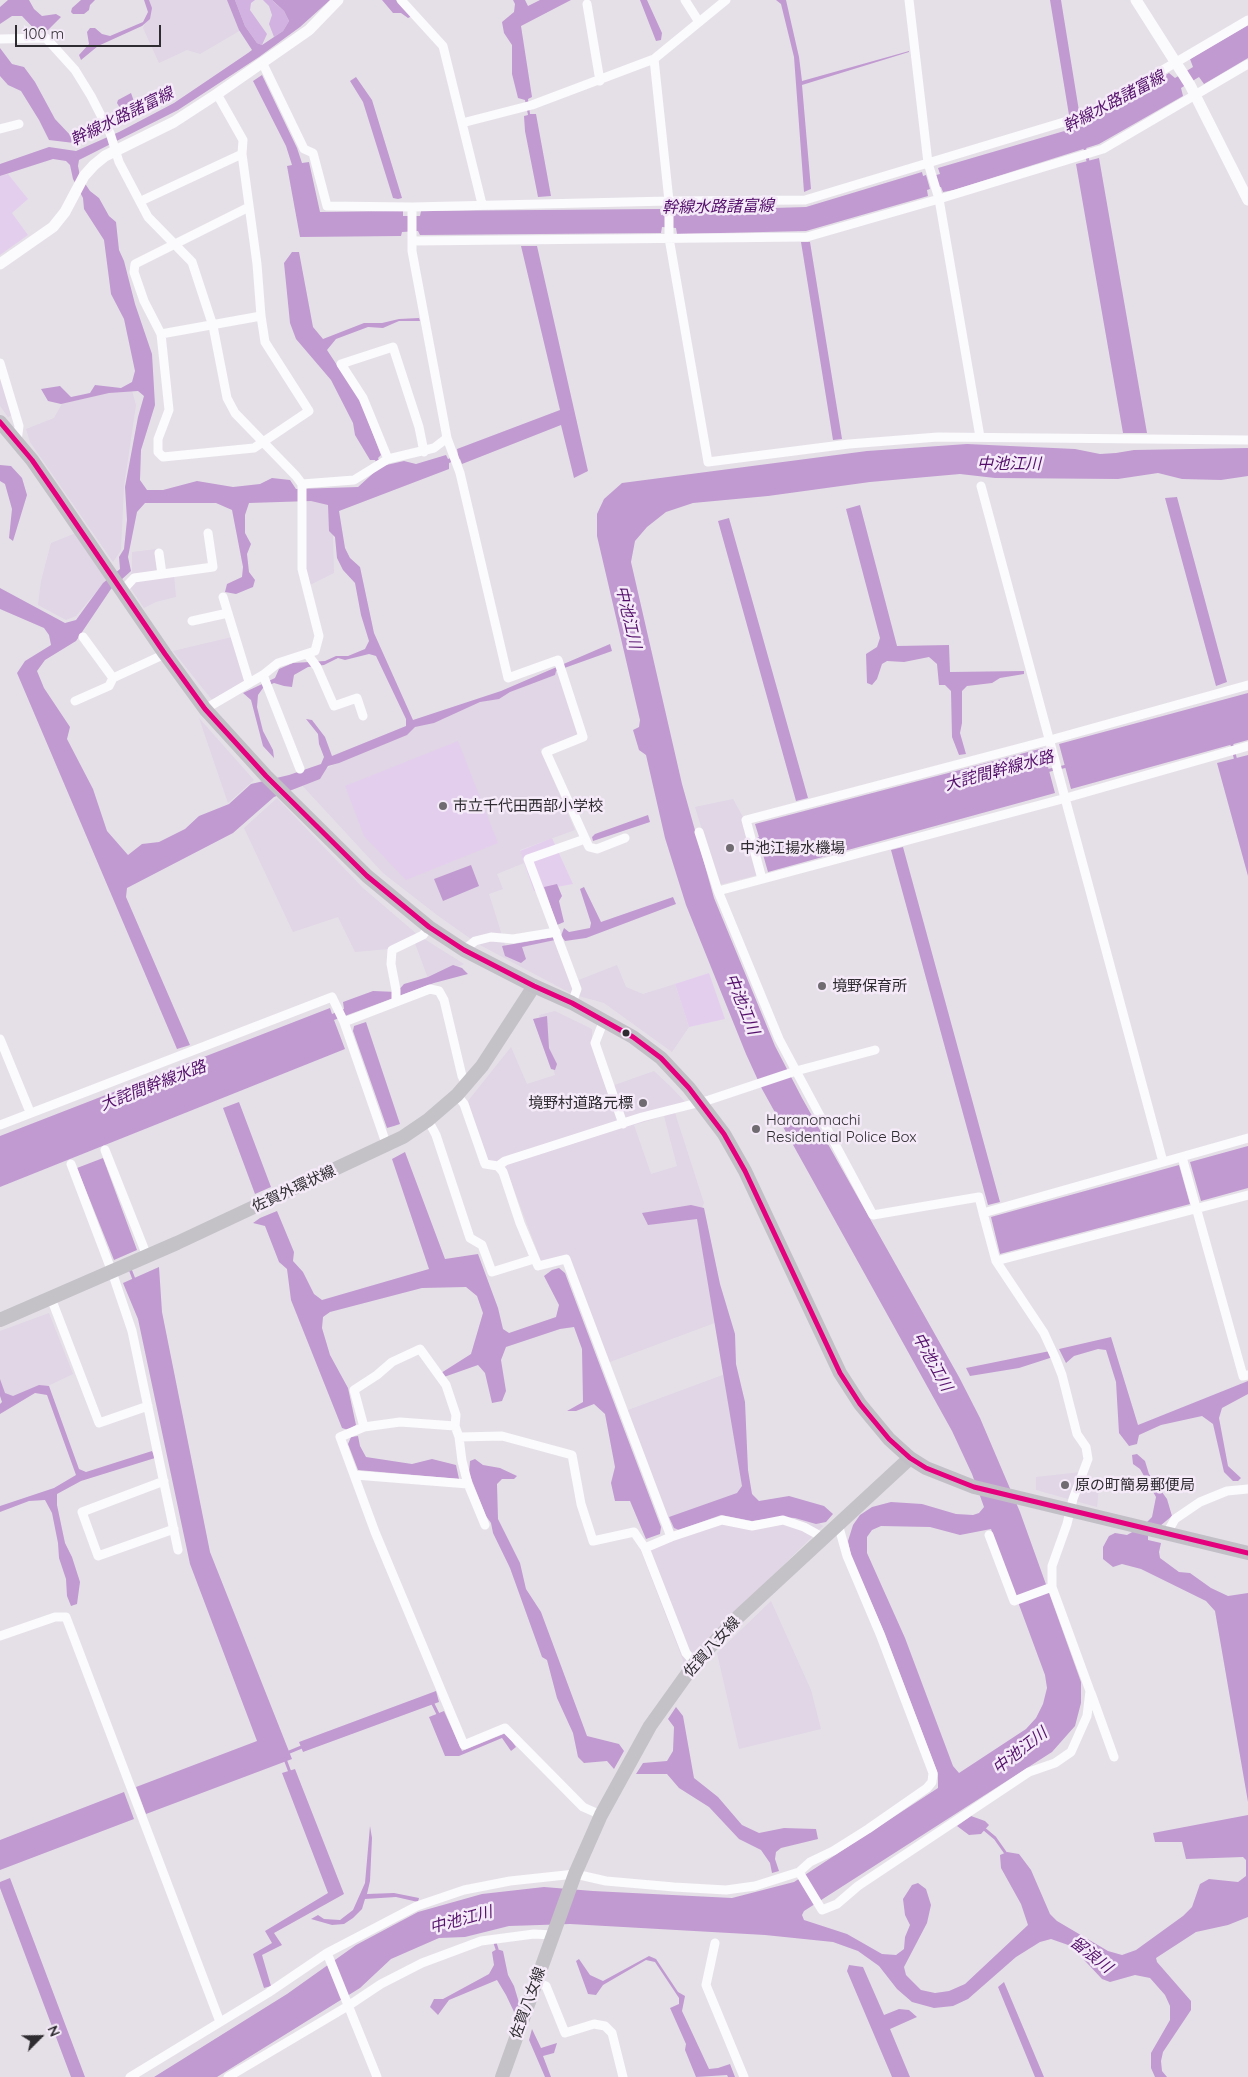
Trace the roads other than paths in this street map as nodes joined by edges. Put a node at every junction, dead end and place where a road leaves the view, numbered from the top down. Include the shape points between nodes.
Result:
1 (338, 0) edge
2 (401, 0) edge
3 (685, 0) edge
4 (726, 0) edge
5 (909, 0) edge
6 (1136, 0) edge
7 (587, 4) dead end
8 (1248, 20) edge
9 (700, 22) junction
10 (0, 39) edge
11 (654, 59) junction
12 (1176, 61) junction
13 (262, 62) junction
14 (1248, 64) edge
15 (600, 81) junction
16 (1192, 90) junction
17 (217, 94) junction
18 (462, 123) junction
19 (19, 124) dead end
20 (0, 129) edge
21 (116, 150) junction
22 (242, 154) junction
23 (929, 167) junction
24 (938, 195) junction
25 (1248, 200) edge
26 (141, 201) junction
27 (482, 204) junction
28 (669, 206) junction
29 (249, 207) junction
30 (412, 211) junction
31 (669, 234) junction
32 (412, 237) junction
33 (174, 244) junction
34 (0, 264) edge
35 (261, 316) junction
36 (213, 326) junction
37 (161, 334) junction
38 (0, 363) edge
39 (0, 422) edge
40 (980, 437) junction
41 (447, 438) junction
42 (1248, 440) edge
43 (17, 441) junction
44 (262, 442) junction
45 (424, 452) junction
46 (382, 462) junction
47 (302, 486) junction
48 (981, 486) dead end
49 (208, 533) dead end
50 (159, 553) dead end
51 (162, 574) junction
52 (121, 589) junction
53 (223, 596) dead end
54 (228, 613) junction
55 (192, 621) dead end
56 (83, 637) dead end
57 (165, 654) junction
58 (308, 655) junction
59 (113, 678) junction
60 (267, 681) junction
61 (249, 682) junction
62 (1248, 685) edge
63 (75, 701) dead end
64 (205, 709) junction
65 (363, 716) dead end
66 (1050, 740) junction
67 (1243, 747) edge
68 (300, 769) dead end
69 (1066, 798) junction
70 (699, 832) dead end
71 (625, 838) dead end
72 (585, 839) junction
73 (762, 879) junction
74 (718, 891) junction
75 (429, 927) junction
76 (556, 932) junction
77 (464, 950) junction
78 (534, 986) junction
79 (396, 1002) junction
80 (572, 1003) junction
81 (604, 1020) junction
82 (344, 1022) junction
83 (0, 1039) edge
84 (875, 1050) dead end
85 (796, 1071) junction
86 (466, 1084) junction
87 (457, 1095) junction
88 (701, 1102) junction
89 (30, 1112) junction
90 (428, 1120) junction
91 (623, 1124) junction
92 (0, 1125) edge
93 (1248, 1138) edge
94 (387, 1146) junction
95 (105, 1150) dead end
96 (1182, 1156) junction
97 (1163, 1162) junction
98 (70, 1164) dead end
99 (498, 1166) junction
100 (1248, 1195) edge
101 (1197, 1209) junction
102 (983, 1213) junction
103 (147, 1256) junction
104 (534, 1259) junction
105 (996, 1261) junction
106 (112, 1272) junction
107 (51, 1298) junction
108 (0, 1320) edge
109 (1248, 1375) edge
110 (148, 1406) junction
111 (455, 1426) junction
112 (364, 1427) junction
113 (459, 1437) junction
114 (910, 1458) junction
115 (355, 1476) junction
116 (164, 1481) junction
117 (468, 1484) junction
118 (1248, 1489) edge
119 (1070, 1511) junction
120 (838, 1524) junction
121 (485, 1525) dead end
122 (174, 1529) junction
123 (668, 1530) junction
124 (1161, 1532) junction
125 (989, 1534) dead end
126 (824, 1538) junction
127 (645, 1548) junction
128 (178, 1550) dead end
129 (1248, 1553) edge
130 (1052, 1587) junction
131 (0, 1636) edge
132 (694, 1663) junction
133 (1090, 1691) junction
134 (1114, 1757) dead end
135 (600, 1815) junction
136 (799, 1872) junction
137 (574, 1877) junction
138 (553, 1932) junction
139 (716, 1942) dead end
140 (327, 1955) junction
141 (535, 1982) junction
142 (348, 2006) junction
143 (220, 2022) junction
144 (130, 2077) edge
145 (228, 2077) edge
146 (377, 2077) edge
147 (502, 2077) edge
148 (623, 2077) edge
149 (744, 2077) edge

1 - 13 street via 309,30
2 - 18 street via 444,46
3 - 9 street
4 - 9 street
5 - 23 street
6 - 12 street
7 - 15 street
8 - 12 street
9 - 11 street
10 - 21 street via 46,38 75,70
11 - 15 street
11 - 28 street
12 - 16 street
12 - 23 street via 1077,118
13 - 17 street
13 - 30 street via 304,149 313,153 327,206
14 - 16 street
15 - 18 street via 528,106
16 - 24 street via 1103,149
16 - 25 street
17 - 21 street via 174,122
17 - 22 street via 243,140
18 - 27 street
19 - 20 street
21 - 26 street via 119,162
21 - 34 street via 94,164 84,176 53,227
22 - 26 street
22 - 29 street
23 - 24 street
23 - 28 street via 805,200
24 - 31 street via 807,237
24 - 40 street
26 - 33 street via 148,217
27 - 28 street
27 - 30 street
28 - 31 street
29 - 33 street
29 - 35 street
30 - 32 street
31 - 32 street
31 - 40 street via 708,462 849,444
32 - 41 street
33 - 36 street via 192,262
33 - 37 street via 135,264 134,272 144,301
35 - 36 street
35 - 44 street via 265,342 309,411
36 - 37 street
36 - 44 street via 227,398 235,413
37 - 44 street via 169,410 158,439 158,452 163,458 254,448
38 - 43 street via 19,426
39 - 43 highway
40 - 42 street
41 - 45 street
41 - 72 street via 455,458 508,678 558,660 563,674 583,737 546,752
43 - 52 highway
44 - 47 street
45 - 46 street
45 - 46 street via 393,347 340,364 363,398
46 - 47 street via 354,480
47 - 58 street via 302,569 319,636 315,651
48 - 66 street
49 - 51 street via 213,567
50 - 51 street
51 - 52 street via 134,578
52 - 57 highway
53 - 54 street
54 - 55 street
54 - 61 street
56 - 59 street
57 - 59 street
57 - 64 highway
58 - 60 street via 278,664
58 - 65 street via 317,667 334,706 357,698
59 - 63 street via 109,686
60 - 61 street
60 - 68 street
61 - 64 street
62 - 66 street
64 - 75 highway via 266,776 367,876
66 - 69 street
66 - 73 street via 746,820
67 - 69 street
69 - 73 street
69 - 97 street
70 - 74 street
71 - 72 street via 597,849 589,847
72 - 76 street via 528,859
73 - 74 street
74 - 85 street via 779,1039
75 - 77 highway
75 - 79 street via 423,935 392,950
76 - 77 street via 514,939 491,937 475,941
76 - 80 street via 577,989
77 - 78 highway
78 - 80 highway
78 - 86 main road, 佐賀外環状線 via 482,1066
79 - 82 street
79 - 86 street via 430,989 439,991
80 - 81 highway
81 - 88 highway via 661,1058
81 - 91 street via 595,1043
82 - 89 street via 332,997
82 - 94 street
83 - 89 street
84 - 85 street
85 - 88 street
85 - 102 street via 873,1215 979,1197
86 - 87 main road, 佐賀外環状線
87 - 90 main road, 佐賀外環状線
87 - 99 street via 464,1104 486,1164
88 - 91 street
88 - 114 highway via 724,1134 744,1171 840,1373 883,1432
89 - 92 street
90 - 94 main road, 佐賀外環状線
90 - 104 street via 436,1135 470,1238 482,1245 492,1272
91 - 99 street via 505,1161
93 - 96 street
94 - 103 main road, 佐賀外環状線
95 - 103 street
96 - 97 street
96 - 101 street
97 - 102 street
98 - 106 street
99 - 104 street
100 - 101 street
101 - 105 street
101 - 109 street via 1243,1376
102 - 105 street
103 - 106 main road, 佐賀外環状線
104 - 123 street via 538,1266 566,1259
105 - 119 street via 1044,1332 1062,1375 1077,1434 1086,1447 1088,1459
106 - 107 main road, 佐賀外環状線
106 - 110 street via 132,1331
107 - 108 main road, 佐賀外環状線
107 - 110 street via 99,1423
110 - 116 street
111 - 112 street via 400,1422
111 - 112 street via 456,1415 446,1385 420,1349 392,1362 354,1390
111 - 113 street
112 - 115 street via 340,1437
113 - 117 street
113 - 127 street via 502,1436 572,1455 581,1504 593,1541 634,1532
114 - 119 highway via 926,1468 974,1487
114 - 120 main road, 佐賀八女線
115 - 117 street
115 - 135 street via 464,1745 505,1728 583,1807
116 - 122 street
116 - 122 street via 82,1512 98,1556
117 - 121 street
118 - 124 street via 1227,1491 1200,1502
119 - 124 highway
119 - 130 street via 1052,1566
120 - 126 main road, 佐賀八女線
120 - 136 street via 847,1556 934,1773 927,1788
122 - 128 street
123 - 126 street via 722,1520 752,1526 783,1520
123 - 127 street
124 - 129 highway
125 - 130 street via 1014,1601
126 - 132 main road, 佐賀八女線 via 738,1617
127 - 132 street via 686,1653
130 - 133 street
131 - 143 street via 55,1617 66,1618
132 - 135 main road, 佐賀八女線 via 650,1726
133 - 134 street
133 - 136 street via 1087,1716 1071,1752 1055,1763 1029,1772 858,1886 837,1904 822,1910
135 - 137 main road, 佐賀八女線
136 - 137 street via 756,1886 726,1890
137 - 138 main road, 佐賀八女線
137 - 140 street via 510,1881 464,1890 417,1906
138 - 141 main road, 佐賀八女線
138 - 142 street via 481,1941 422,1963
139 - 149 street via 706,1985
140 - 142 street
140 - 143 street
141 - 147 main road, 佐賀八女線
141 - 148 street via 546,1986 564,2033 594,2024 605,2026 612,2033
142 - 145 street
142 - 146 street
143 - 144 street

